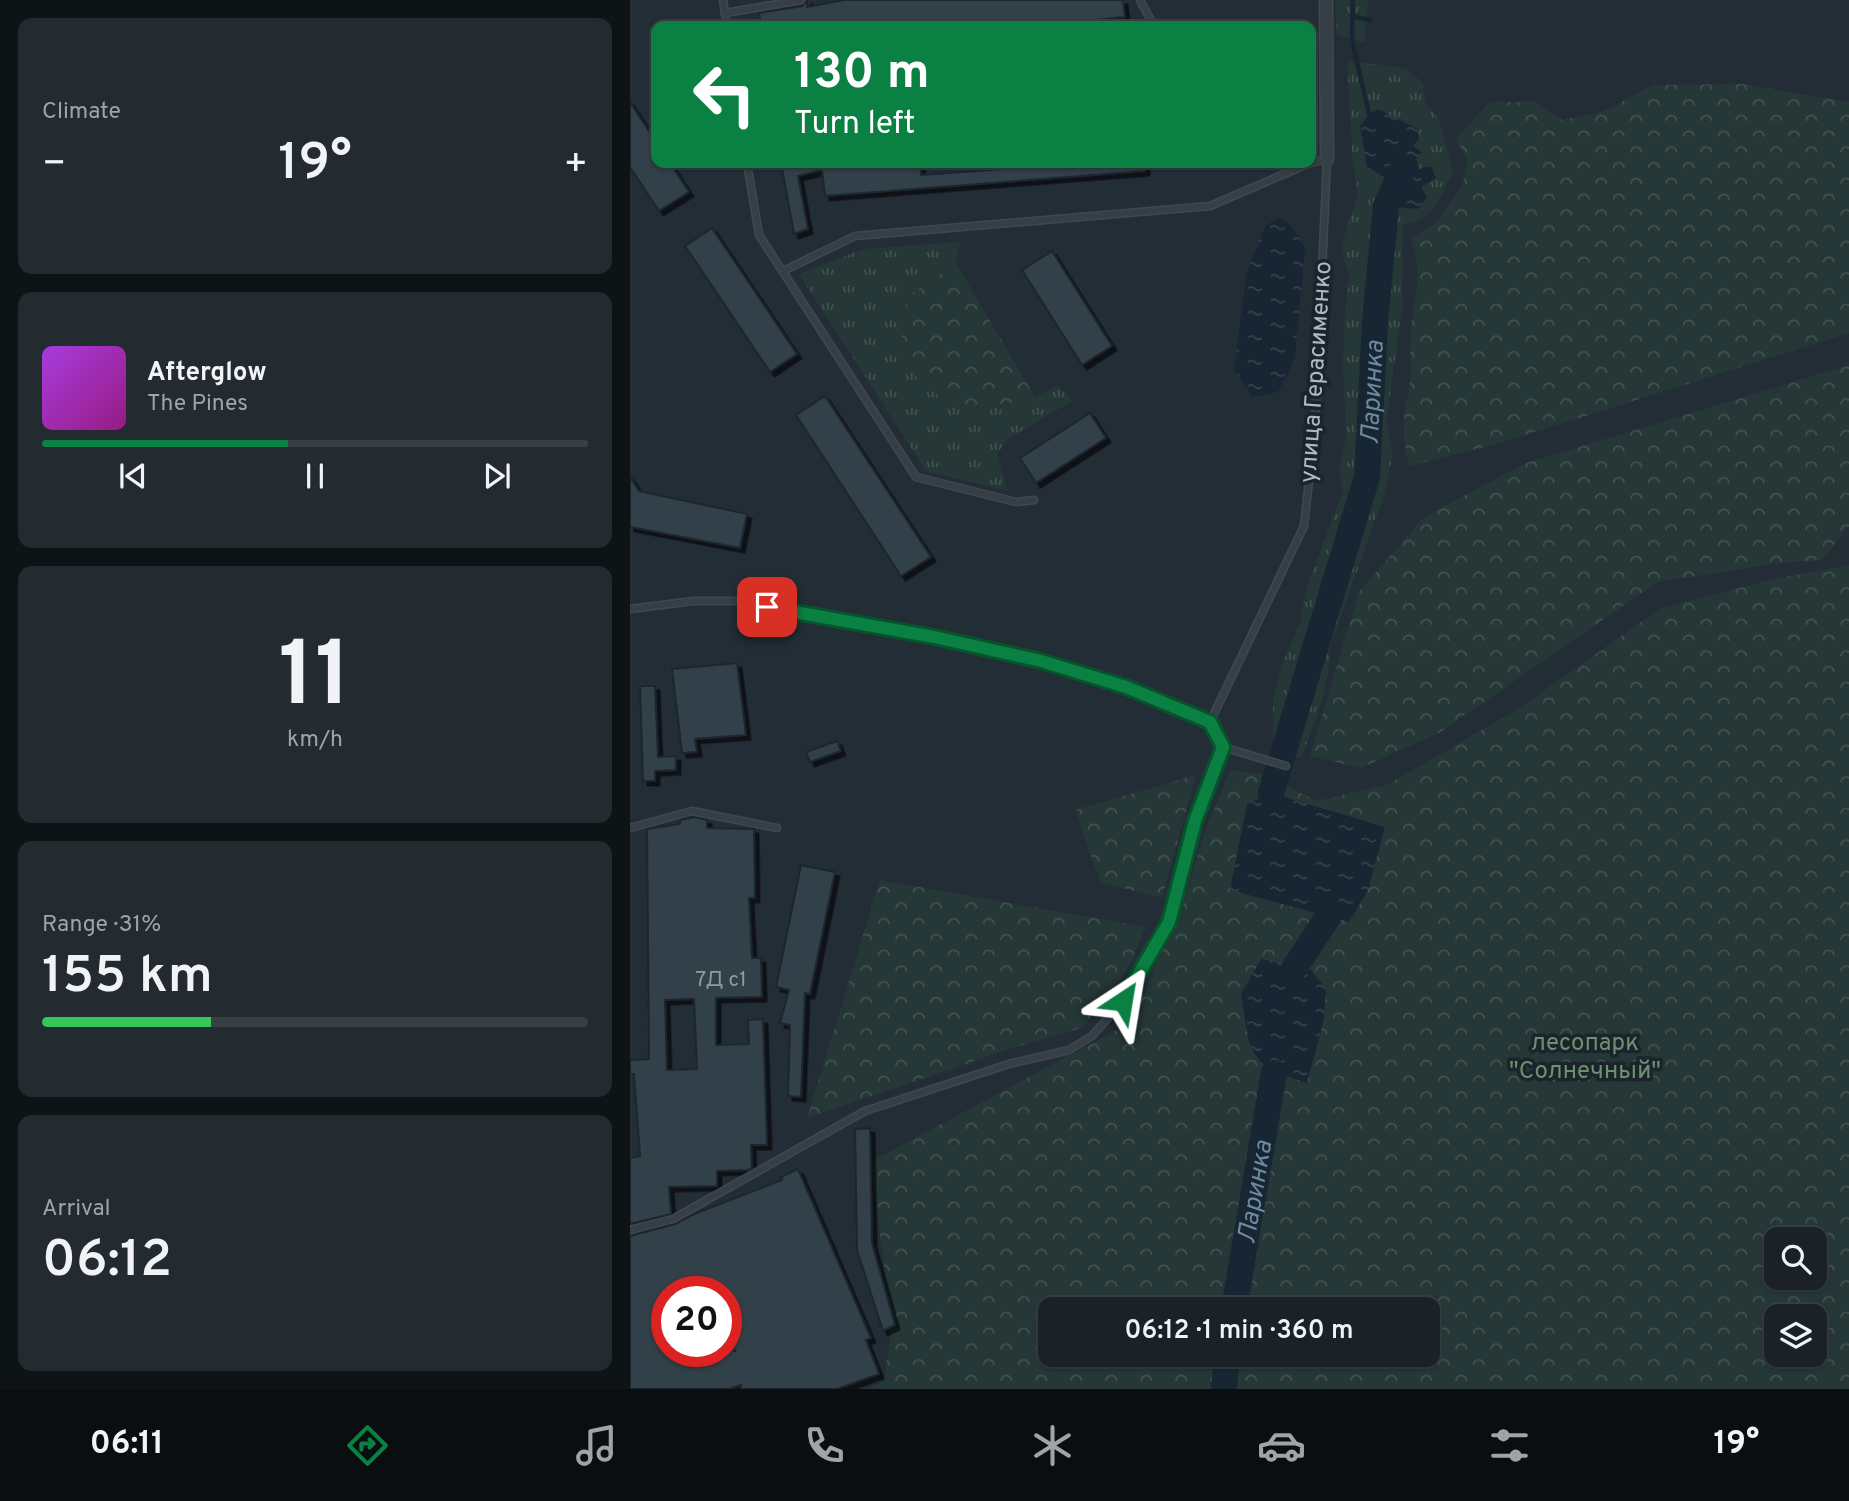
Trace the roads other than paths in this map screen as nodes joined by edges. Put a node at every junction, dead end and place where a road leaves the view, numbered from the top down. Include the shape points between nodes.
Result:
1 (723, 0) edge
2 (801, 0) edge
3 (1140, 0) edge
4 (1326, 0) edge
5 (725, 13) junction
6 (726, 21) edge
7 (1151, 21) edge
8 (1327, 159) junction
9 (1316, 162) edge
10 (748, 168) edge
11 (1291, 168) edge
12 (783, 271) junction
13 (1034, 500) dead end
14 (630, 609) edge
15 (1210, 722) junction
16 (1223, 747) junction
17 (1286, 766) dead end
18 (630, 828) edge
19 (777, 828) dead end
20 (630, 1230) edge

1 - 5 lane
2 - 5 lane
3 - 7 lane
4 - 8 street, улица Герасименко
5 - 6 lane
8 - 9 lane
8 - 15 lane, улица Герасименко via 1315,427 1304,527
10 - 12 lane via 759,235
11 - 12 lane via 1210,206 855,236
12 - 13 lane via 916,477 1016,502
14 - 15 lane via 740,601 934,637 1041,661 1126,687
15 - 16 lane
16 - 17 lane
16 - 20 lane via 1195,821 1169,922 1123,1001 1092,1036 1069,1050 1009,1064 866,1111 673,1219
18 - 19 lane via 692,811

